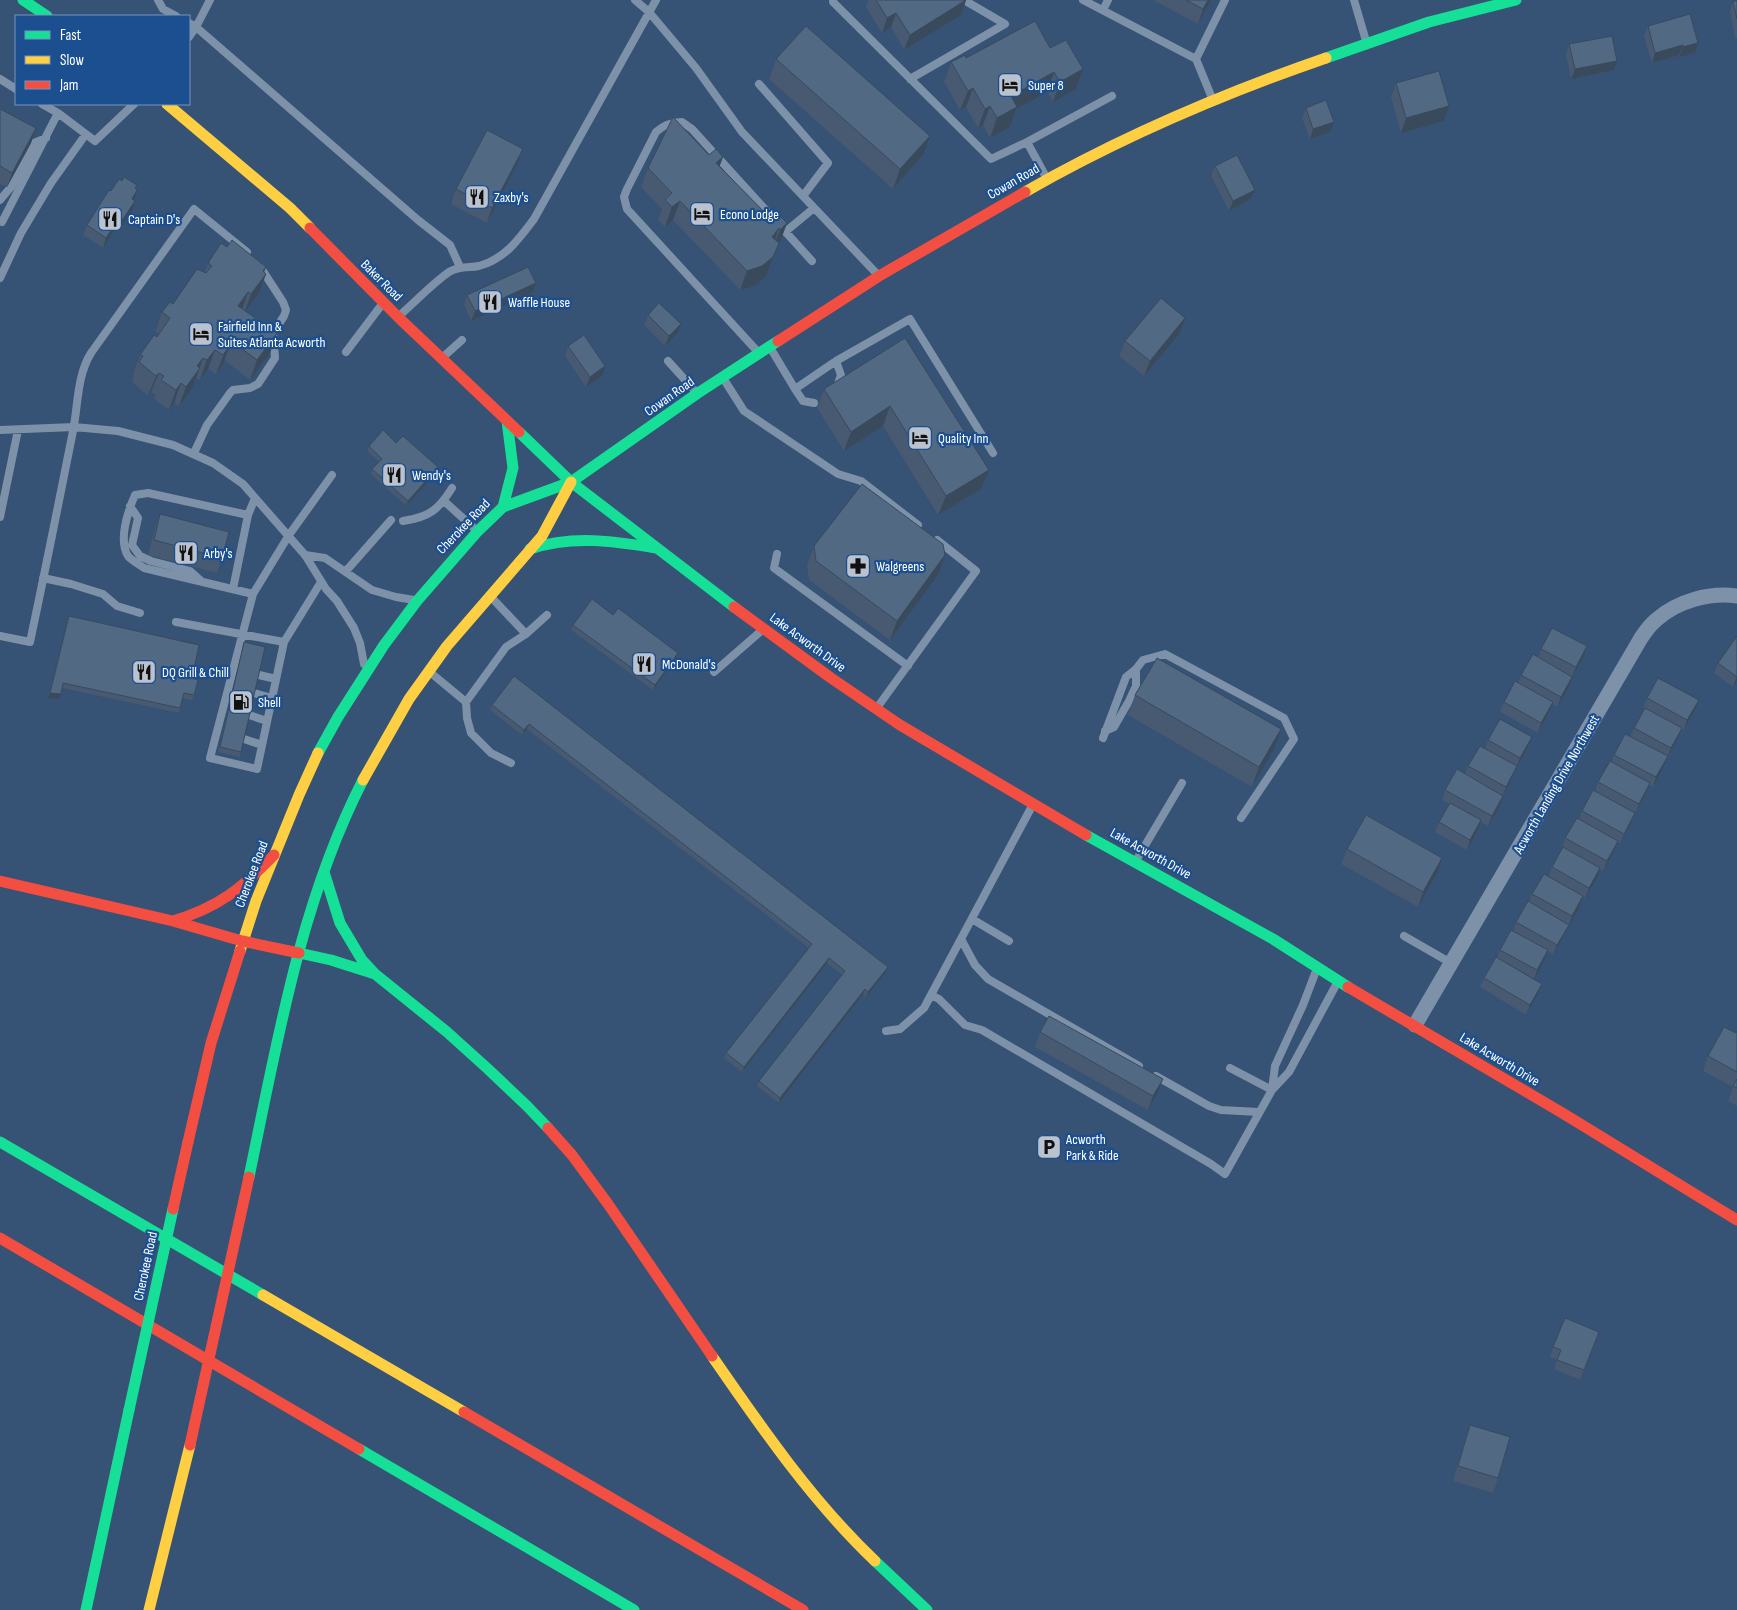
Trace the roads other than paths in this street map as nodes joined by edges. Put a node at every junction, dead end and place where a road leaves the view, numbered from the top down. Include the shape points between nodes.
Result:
1 (23, 0) edge
2 (158, 0) edge
3 (210, 0) edge
4 (635, 0) edge
5 (656, 0) edge
6 (833, 0) edge
7 (964, 0) edge
8 (1083, 0) edge
9 (1108, 0) edge
10 (1225, 0) edge
11 (1354, 0) edge
12 (1515, 0) edge
13 (1103, 10) junction
14 (649, 12) junction
15 (45, 15) edge
16 (174, 15) edge
17 (192, 25) edge
18 (1366, 43) junction
19 (1196, 59) junction
20 (0, 79) edge
21 (910, 79) junction
22 (759, 84) dead end
23 (15, 88) edge
24 (1112, 96) dead end
25 (1213, 100) junction
26 (44, 105) edge
27 (133, 105) edge
28 (168, 105) edge
29 (58, 113) junction
30 (86, 134) junction
31 (46, 138) junction
32 (1027, 142) junction
33 (1047, 179) junction
34 (803, 196) junction
35 (0, 200) edge
36 (814, 208) junction
37 (0, 221) edge
38 (785, 232) junction
39 (812, 261) dead end
40 (460, 268) junction
41 (879, 276) junction
42 (0, 278) edge
43 (383, 303) junction
44 (398, 317) junction
45 (462, 340) dead end
46 (770, 347) junction
47 (346, 352) dead end
48 (759, 354) junction
49 (441, 358) junction
50 (668, 360) dead end
51 (836, 361) junction
52 (722, 378) junction
53 (795, 389) junction
54 (836, 389) edge
55 (698, 393) junction
56 (814, 403) dead end
57 (507, 421) junction
58 (74, 427) junction
59 (0, 430) edge
60 (18, 430) junction
61 (194, 453) junction
62 (993, 453) dead end
63 (332, 476) dead end
64 (571, 482) junction
65 (452, 488) dead end
66 (255, 498) junction
67 (444, 501) junction
68 (503, 507) junction
69 (248, 515) junction
70 (0, 516) edge
71 (391, 520) dead end
72 (403, 521) dead end
73 (922, 529) edge
74 (478, 531) junction
75 (289, 535) junction
76 (930, 535) edge
77 (658, 548) junction
78 (530, 549) junction
79 (777, 554) dead end
80 (305, 555) junction
81 (346, 571) junction
82 (43, 578) junction
83 (321, 582) junction
84 (233, 589) junction
85 (253, 594) junction
86 (489, 595) junction
87 (1737, 596) edge
88 (416, 601) junction
89 (140, 613) dead end
90 (547, 615) dead end
91 (176, 622) dead end
92 (763, 629) junction
93 (243, 633) junction
94 (526, 634) junction
95 (0, 636) edge
96 (284, 642) junction
97 (908, 666) junction
98 (1136, 669) junction
99 (428, 671) junction
100 (714, 672) dead end
101 (259, 674) edge
102 (364, 674) junction
103 (276, 679) junction
104 (254, 693) edge
105 (272, 698) junction
106 (466, 702) junction
107 (876, 709) junction
108 (249, 715) edge
109 (267, 721) junction
110 (244, 739) edge
111 (262, 745) junction
112 (511, 763) dead end
113 (1182, 783) dead end
114 (1033, 804) junction
115 (1241, 818) dead end
116 (274, 855) junction
117 (1136, 862) junction
118 (324, 872) junction
119 (0, 881) edge
120 (972, 919) junction
121 (173, 921) junction
122 (1404, 936) dead end
123 (962, 939) junction
124 (1009, 941) dead end
125 (242, 942) junction
126 (299, 953) junction
127 (1451, 963) junction
128 (1317, 968) junction
129 (375, 974) junction
130 (1338, 981) junction
131 (931, 995) junction
132 (1415, 1025) junction
133 (886, 1032) dead end
134 (1230, 1068) dead end
135 (1272, 1090) junction
136 (1259, 1112) junction
137 (0, 1142) edge
138 (1737, 1220) edge
139 (0, 1238) edge
140 (86, 1610) edge
141 (149, 1610) edge
142 (634, 1610) edge
143 (803, 1610) edge
144 (927, 1610) edge

1 - 15 main road
2 - 16 lane via 163,9
3 - 17 lane
4 - 14 lane
5 - 14 lane
6 - 21 lane
7 - 21 lane via 1005,24
8 - 13 lane
9 - 13 lane
10 - 19 lane
11 - 18 lane
12 - 18 main road, Cowan Road via 1429,22
13 - 19 lane
14 - 34 lane via 696,68 742,132
14 - 40 lane via 534,219 517,242 500,257 479,266
17 - 40 lane via 450,245
18 - 25 main road, Cowan Road
19 - 25 lane
20 - 23 lane
21 - 32 lane via 991,158
22 - 34 lane via 828,163
24 - 32 lane
25 - 33 main road, Cowan Road
26 - 29 lane
27 - 30 lane via 95,141
28 - 43 main road, Baker Road via 290,208
29 - 30 lane
29 - 31 lane
30 - 42 lane via 21,234
31 - 35 lane via 34,143 11,187
31 - 37 lane
32 - 33 lane
33 - 41 main road, Cowan Road
34 - 36 lane
36 - 38 lane
36 - 41 lane
38 - 39 lane
38 - 48 lane via 692,129 682,122 673,122 656,132 624,197 627,209
40 - 44 lane via 450,272
41 - 46 main road, Cowan Road
43 - 44 main road, Baker Road
43 - 47 lane
44 - 49 main road, Baker Road
45 - 49 lane
46 - 48 main road, Cowan Road
46 - 53 lane
48 - 52 main road, Cowan Road
49 - 57 main road, Baker Road
50 - 55 lane
51 - 53 lane
51 - 54 lane via 841,375
51 - 62 lane via 910,319
52 - 55 main road, Cowan Road
52 - 73 lane via 744,411 838,474 861,481
53 - 56 lane via 803,401
55 - 64 main road, Cowan Road
57 - 64 main road, Baker Road
57 - 68 main road via 513,468
58 - 60 lane
58 - 61 lane via 151,438
58 - 61 lane via 87,359 194,208 254,259 286,310 273,333 275,358 272,364 258,384 230,393 207,425
58 - 82 lane
59 - 60 lane
60 - 70 lane
61 - 66 lane via 243,484
63 - 75 lane
64 - 68 main road, Cherokee Road
64 - 77 main road, Lake Acworth Drive
64 - 78 main road via 542,536
65 - 67 lane
66 - 69 lane
66 - 75 lane
67 - 72 lane via 432,513
67 - 74 lane
68 - 74 main road, Cherokee Road
69 - 84 lane
69 - 84 lane via 148,493 135,495 130,506 123,544 129,557 144,568
71 - 81 lane
74 - 88 main road, Cherokee Road
75 - 80 lane
75 - 85 lane
76 - 97 lane via 976,571
77 - 78 main road via 593,540 557,541
77 - 92 main road, Lake Acworth Drive
78 - 86 main road
79 - 97 lane via 774,568
80 - 81 lane via 324,558
80 - 83 lane
81 - 88 lane via 372,590
82 - 89 lane via 104,594 117,606
82 - 95 lane via 30,642
83 - 96 lane
83 - 102 lane via 354,628 360,643
84 - 85 lane
85 - 93 lane
86 - 94 lane
86 - 99 main road
87 - 127 street, Acworth Landing Drive Northwest via 1723,594 1689,601 1656,620 1641,638
88 - 102 main road, Cherokee Road
90 - 94 lane
91 - 93 lane
92 - 100 lane
92 - 107 main road, Lake Acworth Drive
93 - 96 lane
93 - 111 lane via 220,732 210,758 258,769
94 - 106 lane via 506,647
96 - 103 lane
97 - 107 lane
98 - 98 lane via 1126,677 1104,735 1114,727 1130,701 1136,686
98 - 115 lane via 1143,660 1165,654 1284,718 1294,739
99 - 106 lane
99 - 118 main road via 393,725 358,790
101 - 103 lane
102 - 116 main road, Cherokee Road via 317,756
103 - 105 lane
104 - 105 lane
105 - 109 lane
106 - 112 lane via 471,733 491,753
107 - 114 main road, Lake Acworth Drive
108 - 109 lane
109 - 111 lane
110 - 111 lane
113 - 117 lane
114 - 117 main road, Lake Acworth Drive
114 - 120 lane
116 - 121 main road via 238,892 223,902
116 - 125 main road, Cherokee Road
117 - 128 main road, Lake Acworth Drive
118 - 126 main road
118 - 129 main road via 340,923 362,960
119 - 121 main road
120 - 123 lane
120 - 124 lane
121 - 125 main road
122 - 127 lane
123 - 131 lane
123 - 136 lane via 975,965 988,979 1209,1106 1221,1110
125 - 126 main road
125 - 140 main road, Cherokee Road, bridge via 211,1043
126 - 129 main road
126 - 141 main road, bridge via 190,1445
127 - 132 street, Acworth Landing Drive Northwest
128 - 130 main road, Lake Acworth Drive
128 - 135 lane via 1275,1066
129 - 144 main road via 488,1068 572,1155 760,1425 814,1495 872,1558
130 - 132 main road, Lake Acworth Drive
130 - 135 lane via 1289,1072
131 - 133 lane via 924,1008 900,1029
131 - 136 lane via 965,1025 982,1030 1225,1174
132 - 138 main road, Lake Acworth Drive
134 - 135 lane
135 - 136 lane
137 - 143 main road
139 - 142 main road

